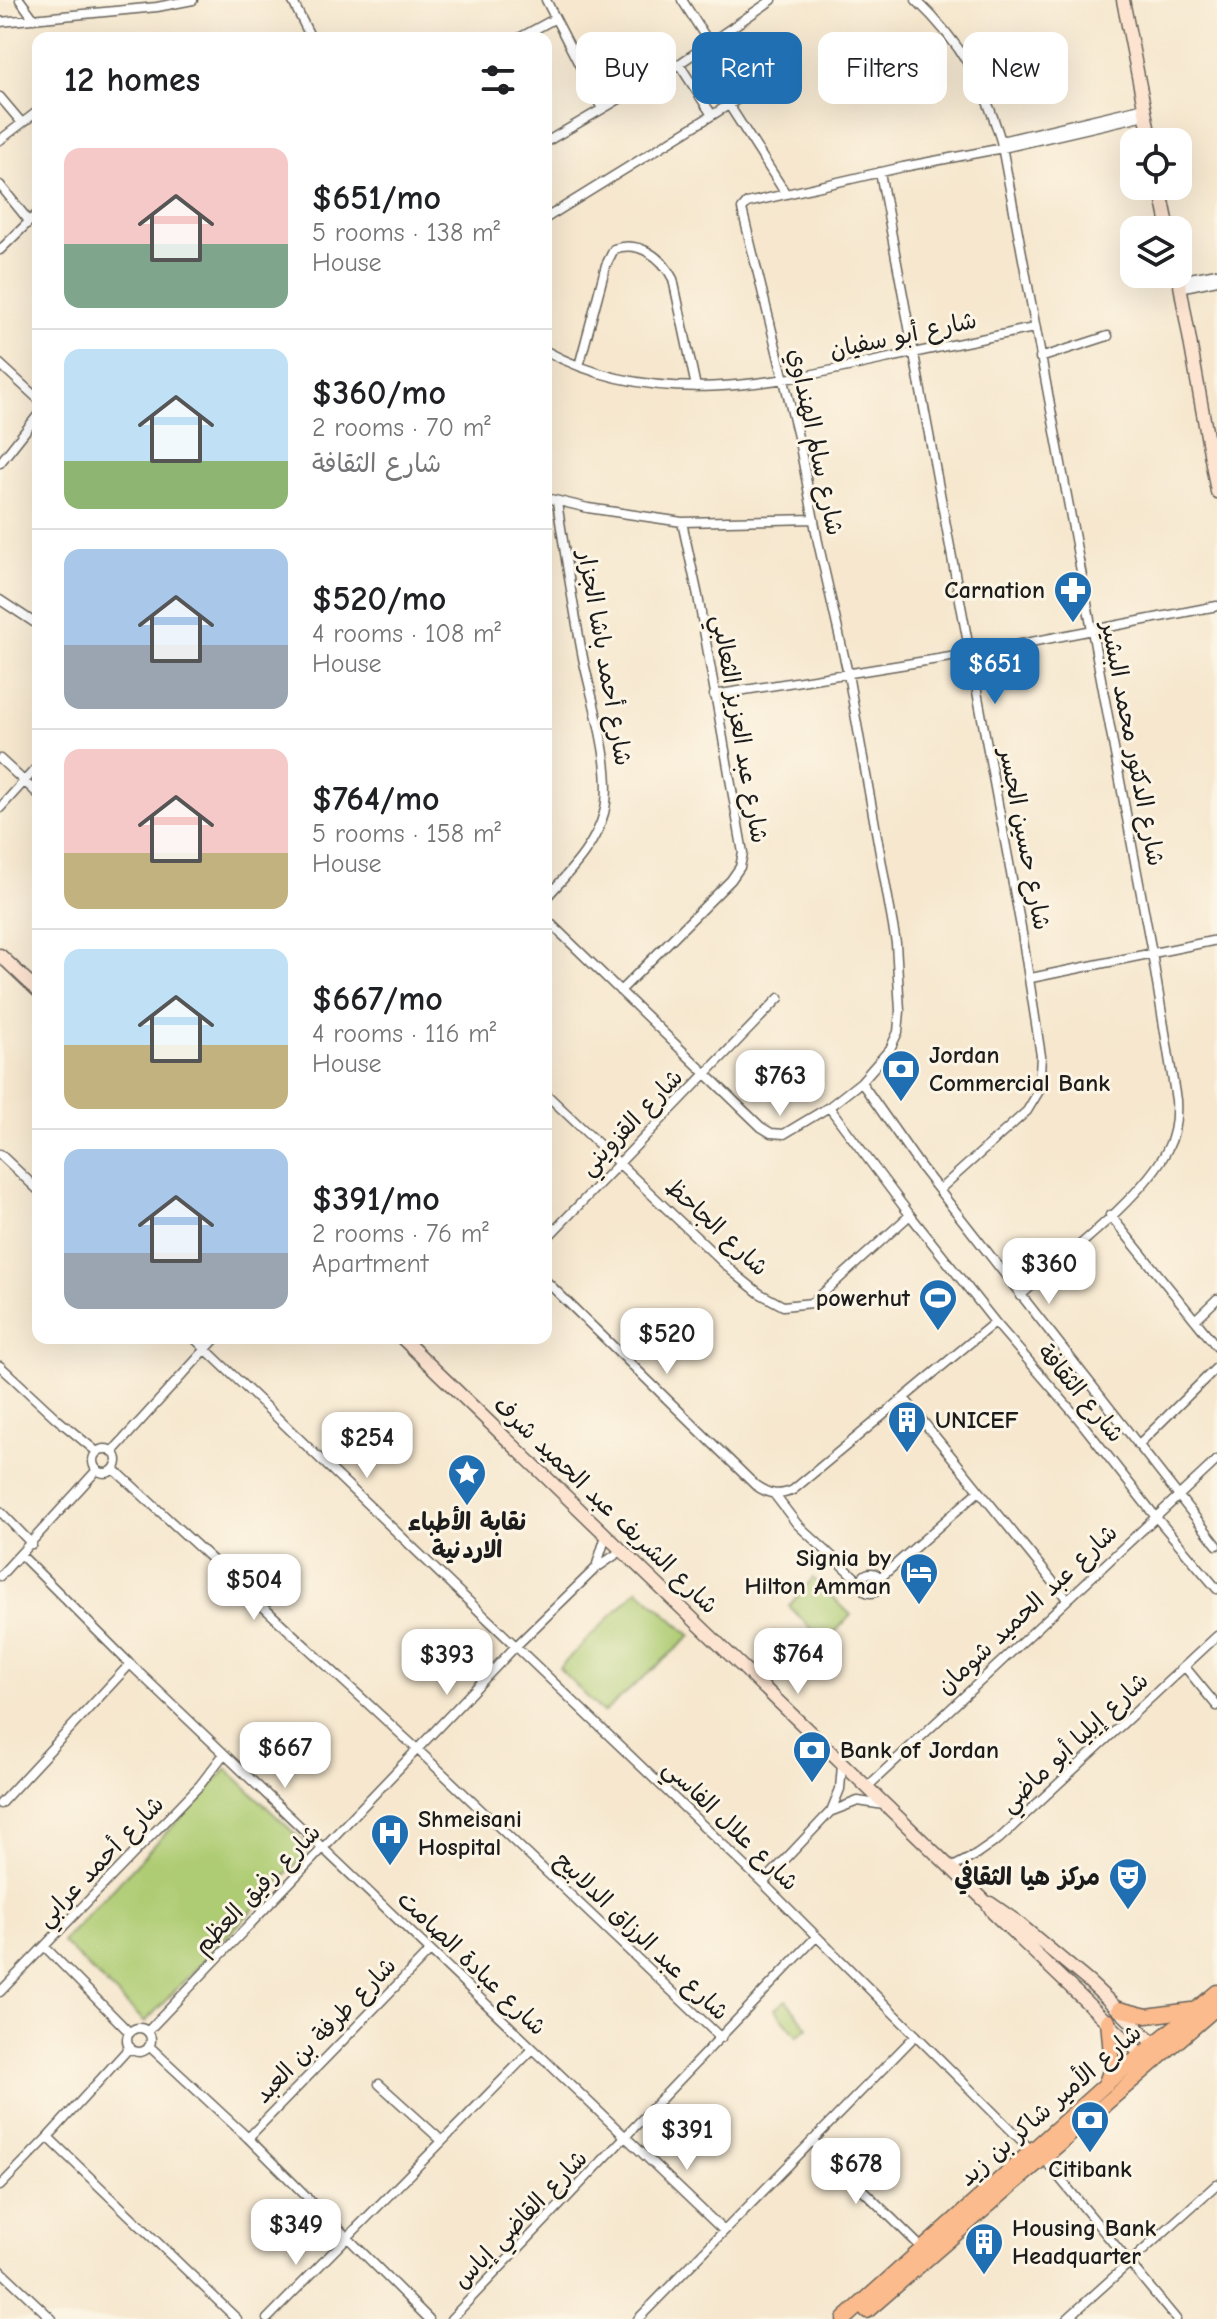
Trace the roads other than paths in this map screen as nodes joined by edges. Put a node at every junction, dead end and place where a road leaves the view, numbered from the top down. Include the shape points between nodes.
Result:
1 (20, 0) edge
2 (193, 0) edge
3 (292, 0) edge
4 (546, 0) edge
5 (682, 0) edge
6 (772, 0) edge
7 (916, 0) edge
8 (1123, 0) edge
9 (34, 19) junction
10 (554, 19) junction
11 (0, 22) edge
12 (308, 32) edge
13 (530, 32) edge
14 (702, 32) edge
15 (727, 32) edge
16 (692, 56) edge
17 (679, 64) junction
18 (0, 97) edge
19 (729, 105) joint
20 (602, 109) junction
21 (1145, 111) junction
22 (712, 115) junction
23 (32, 116) edge
24 (22, 123) junction
25 (1148, 128) edge
26 (552, 138) edge
27 (0, 140) edge
28 (1002, 145) junction
29 (880, 172) junction
30 (0, 185) edge
31 (786, 194) junction
32 (552, 214) edge
33 (32, 218) edge
34 (29, 221) junction
35 (0, 250) edge
36 (1217, 273) edge
37 (1192, 278) edge
38 (1217, 280) edge
39 (1192, 281) edge
40 (1180, 288) edge
41 (1034, 328) junction
42 (1108, 336) dead end
43 (914, 353) junction
44 (552, 354) edge
45 (1040, 358) junction
46 (0, 364) edge
47 (579, 366) junction
48 (783, 381) junction
49 (696, 387) junction
50 (32, 393) edge
51 (32, 423) edge
52 (0, 463) edge
53 (1217, 492) edge
54 (552, 500) edge
55 (557, 502) junction
56 (814, 519) junction
57 (682, 522) junction
58 (0, 600) edge
59 (1217, 606) edge
60 (32, 621) edge
61 (1091, 629) junction
62 (969, 654) junction
63 (848, 674) junction
64 (714, 695) junction
65 (0, 759) edge
66 (32, 773) edge
67 (25, 781) junction
68 (32, 788) edge
69 (0, 808) edge
70 (552, 891) edge
71 (552, 925) edge
72 (1217, 940) edge
73 (1152, 953) junction
74 (0, 955) edge
75 (1031, 978) junction
76 (32, 985) edge
77 (620, 991) junction
78 (779, 998) dead end
79 (706, 1074) junction
80 (861, 1082) junction
81 (552, 1100) edge
82 (829, 1107) junction
83 (0, 1154) edge
84 (618, 1163) junction
85 (32, 1184) edge
86 (939, 1190) junction
87 (910, 1215) junction
88 (1110, 1215) junction
89 (552, 1233) edge
90 (552, 1287) edge
91 (1020, 1296) junction
92 (1217, 1299) edge
93 (1195, 1320) junction
94 (995, 1322) junction
95 (200, 1344) edge
96 (211, 1344) edge
97 (408, 1344) edge
98 (1217, 1347) edge
99 (206, 1350) junction
100 (0, 1366) edge
101 (1217, 1367) edge
102 (904, 1398) junction
103 (1138, 1445) junction
104 (113, 1451) junction
105 (97, 1452) junction
106 (1217, 1460) edge
107 (114, 1469) junction
108 (97, 1470) junction
109 (978, 1492) junction
110 (774, 1494) junction
111 (1178, 1496) junction
112 (0, 1511) edge
113 (1155, 1516) junction
114 (606, 1536) junction
115 (32, 1544) junction
116 (1217, 1545) edge
117 (621, 1551) junction
118 (21, 1555) junction
119 (595, 1569) junction
120 (1, 1571) edge
121 (880, 1578) junction
122 (861, 1583) junction
123 (1217, 1589) edge
124 (1067, 1599) junction
125 (1217, 1636) edge
126 (516, 1646) junction
127 (130, 1664) junction
128 (1185, 1667) junction
129 (1217, 1706) edge
130 (418, 1750) junction
131 (224, 1754) junction
132 (842, 1765) junction
133 (866, 1788) junction
134 (0, 1804) edge
135 (884, 1805) junction
136 (831, 1811) junction
137 (324, 1849) junction
138 (951, 1868) junction
139 (763, 1883) junction
140 (987, 1903) junction
141 (816, 1937) junction
142 (45, 1947) junction
143 (430, 1951) junction
144 (0, 1992) edge
145 (1217, 1992) edge
146 (1217, 2007) edge
147 (1119, 2009) junction
148 (1195, 2009) junction
149 (1108, 2021) junction
150 (148, 2031) junction
151 (130, 2033) junction
152 (916, 2035) junction
153 (721, 2038) junction
154 (149, 2046) junction
155 (130, 2047) junction
156 (1159, 2048) junction
157 (533, 2049) junction
158 (1146, 2060) junction
159 (379, 2084) dead end
160 (1106, 2084) junction
161 (48, 2137) junction
162 (627, 2137) junction
163 (248, 2138) junction
164 (812, 2140) junction
165 (442, 2141) junction
166 (1037, 2154) junction
167 (1217, 2184) edge
168 (0, 2186) edge
169 (724, 2231) junction
170 (348, 2237) junction
171 (926, 2252) junction
172 (1130, 2263) junction
173 (0, 2270) edge
174 (52, 2319) edge
175 (237, 2319) edge
176 (267, 2319) edge
177 (429, 2319) edge
178 (451, 2319) edge
179 (638, 2319) edge
180 (844, 2319) edge
181 (858, 2319) edge
182 (1067, 2319) edge
183 (1176, 2319) edge

1 - 9 street
2 - 9 street
3 - 12 street
4 - 10 street
5 - 14 street
6 - 15 street
7 - 28 street, شارع الدكتور محمد البشير via 969,62
8 - 21 street
9 - 11 street
10 - 13 street
10 - 20 street
16 - 17 street
17 - 20 street
17 - 22 street
18 - 24 street
19 - 22 street
19 - 31 street
20 - 26 street
21 - 25 street
21 - 28 street, شارع سالم الهنداوي
22 - 32 street
23 - 24 street
24 - 27 street
28 - 29 street, شارع سالم الهنداوي
28 - 41 street, شارع الدكتور محمد البشير
29 - 31 street, شارع سالم الهنداوي
29 - 43 street, شارع حسين الجسر
30 - 34 street
31 - 48 street, شارع سالم الهنداوي via 747,203 742,209
33 - 34 street
34 - 35 street
36 - 37 street
38 - 39 street
40 - 53 street
41 - 43 street, شارع أبو سفيان
41 - 45 street, شارع الدكتور محمد البشير
42 - 45 street
43 - 48 street, شارع أبو سفيان
43 - 62 street, شارع حسين الجسر
44 - 47 street, شارع أبو سفيان
45 - 61 street, شارع الدكتور محمد البشير
46 - 50 street
47 - 49 street, شارع أبو سفيان via 635,381
47 - 49 street via 606,265 614,249 637,247 655,256 673,279
48 - 49 street, شارع أبو سفيان
48 - 56 street, شارع سالم الهنداوي
51 - 52 street
54 - 55 street
55 - 57 street
55 - 70 street, شارع أحمد باشا الجزار via 607,790 596,833
56 - 57 street
56 - 63 street, شارع سالم الهنداوي
57 - 64 street, شارع عبد العزيز الثعالبي
58 - 60 street
59 - 61 street
61 - 62 street
61 - 73 street, شارع الدكتور محمد البشير
62 - 63 street
62 - 75 street, شارع حسين الجسر
63 - 64 street
63 - 80 street, شارع سالم الهنداوي via 896,943 900,1011 890,1049
64 - 77 street, شارع عبد العزيز الثعالبي via 743,853 740,867
65 - 67 street
66 - 67 street
67 - 68 street
67 - 69 street
71 - 77 street, شارع سالم الهنداوي
72 - 73 street
73 - 75 street
73 - 88 street, شارع الدكتور محمد البشير via 1175,1089 1175,1130 1164,1157
74 - 76 street
75 - 86 street, شارع حسين الجسر via 1041,1056 1039,1091 1020,1119
77 - 79 street, شارع سالم الهنداوي
78 - 79 street, شارع القزويني
79 - 82 street, شارع سالم الهنداوي via 771,1133 784,1134
79 - 84 street, شارع القزويني
80 - 82 street, شارع سالم الهنداوي
80 - 86 street, شارع الثقافة
81 - 84 street, شارع الجاحظ
82 - 87 street, شارع الثقافة
83 - 85 street
84 - 87 street, شارع الجاحظ via 733,1272 783,1306 812,1303
84 - 89 street, شارع القزويني
86 - 91 street, شارع الثقافة
87 - 94 street, شارع الثقافة
88 - 91 street, شارع الدكتور محمد البشير
88 - 93 street
90 - 110 street via 755,1485
91 - 103 street, شارع الثقافة
92 - 93 street
93 - 98 street
94 - 102 street
94 - 113 street, شارع الثقافة
95 - 99 street, شارع علال الفاسي
96 - 99 street
97 - 114 street, شارع الشريف عبد الحميد شرف
99 - 104 street
99 - 126 street, شارع علال الفاسي
100 - 105 street
101 - 103 street
102 - 109 street
102 - 110 street via 793,1490
103 - 111 street, شارع الثقافة
104 - 105 street
104 - 107 street via 118,1462
105 - 108 street
106 - 111 street, شارع عبد الحميد شومان
107 - 108 street via 106,1474
107 - 130 street, شارع عبد الرزاق الدلابيح
108 - 115 street
109 - 121 street
109 - 124 street
110 - 122 street via 797,1524
111 - 113 street, شارع عبد الحميد شومان
111 - 116 street, شارع الثقافة
112 - 115 street
113 - 123 street, شارع الثقافة
113 - 124 street, شارع عبد الحميد شومان
114 - 117 street, شارع الشريف عبد الحميد شرف
114 - 119 street, شارع رفيق العظم
115 - 118 street
117 - 119 street, شارع رفيق العظم
117 - 132 street, شارع الشريف عبد الحميد شرف
118 - 120 street
118 - 127 street, شارع عبادة الصامت
119 - 126 street, شارع رفيق العظم
121 - 122 street via 870,1573
121 - 122 street via 873,1593 863,1590
124 - 133 street, شارع عبد الحميد شومان
125 - 128 street, شارع إيليا أبو ماضي
126 - 130 street, شارع رفيق العظم
126 - 139 street, شارع علال الفاسي
127 - 131 street, شارع عبادة الصامت
127 - 134 street
128 - 129 street
128 - 138 street, شارع إيليا أبو ماضي via 999,1839
130 - 137 street, شارع رفيق العظم
130 - 153 street, شارع عبد الرزاق الدلابيح
131 - 137 street, شارع عبادة الصامت
131 - 142 street, شارع أحمد عرابي
132 - 133 street, شارع الشريف عبد الحميد شرف
132 - 136 street
133 - 135 street, شارع الشريف عبد الحميد شرف
135 - 136 street via 858,1801
135 - 138 street, شارع الشريف عبد الحميد شرف
136 - 139 street
137 - 143 street, شارع عبادة الصامت
137 - 150 street, شارع رفيق العظم
138 - 140 street, شارع الشريف عبد الحميد شرف
139 - 141 street, شارع علال الفاسي
140 - 147 street, شارع الشريف عبد الحميد شرف via 1016,1921
140 - 149 street, شارع الشريف عبد الحميد شرف
141 - 152 street, شارع علال الفاسي
141 - 153 street, شارع القاضي إياس
142 - 144 street, شارع أحمد عرابي
142 - 151 street
143 - 157 street, شارع عبادة الصامت
143 - 163 street, شارع طرفة بن العبد
145 - 148 main road, شارع الأمير شاكر بن زيد
146 - 156 main road, شارع الأمير شاكر بن زيد
147 - 148 main road via 1147,2016
147 - 156 street, شارع الشريف عبد الحميد شرف
148 - 156 main road, شارع الأمير شاكر بن زيد
149 - 158 street, شارع الشريف عبد الحميد شرف
149 - 160 main road via 1112,2065
150 - 151 street
150 - 154 street
151 - 155 street
152 - 164 street
152 - 166 street, شارع علال الفاسي
153 - 162 street, شارع القاضي إياس
154 - 155 street via 139,2052
154 - 163 street
155 - 161 street
156 - 158 main road, شارع الأمير شاكر بن زيد
157 - 162 street, شارع عبادة الصامت
157 - 165 street
158 - 160 main road, شارع الأمير شاكر بن زيد
158 - 166 main road, شارع الأمير شاكر بن زيد
159 - 165 street
160 - 166 main road, شارع الأمير شاكر بن زيد
161 - 168 street
161 - 175 street
162 - 169 street, شارع عبادة الصامت
162 - 178 street, شارع القاضي إياس
163 - 170 street
164 - 169 street
164 - 171 street
165 - 170 street
166 - 171 main road, شارع الأمير شاكر بن زيد
166 - 172 street, شارع علال الفاسي
167 - 172 street
169 - 179 street
170 - 176 street
170 - 177 street
171 - 180 main road, شارع الأمير شاكر بن زيد
171 - 181 main road, شارع الأمير شاكر بن زيد
172 - 182 street
172 - 183 street, شارع علال الفاسي
173 - 174 street

